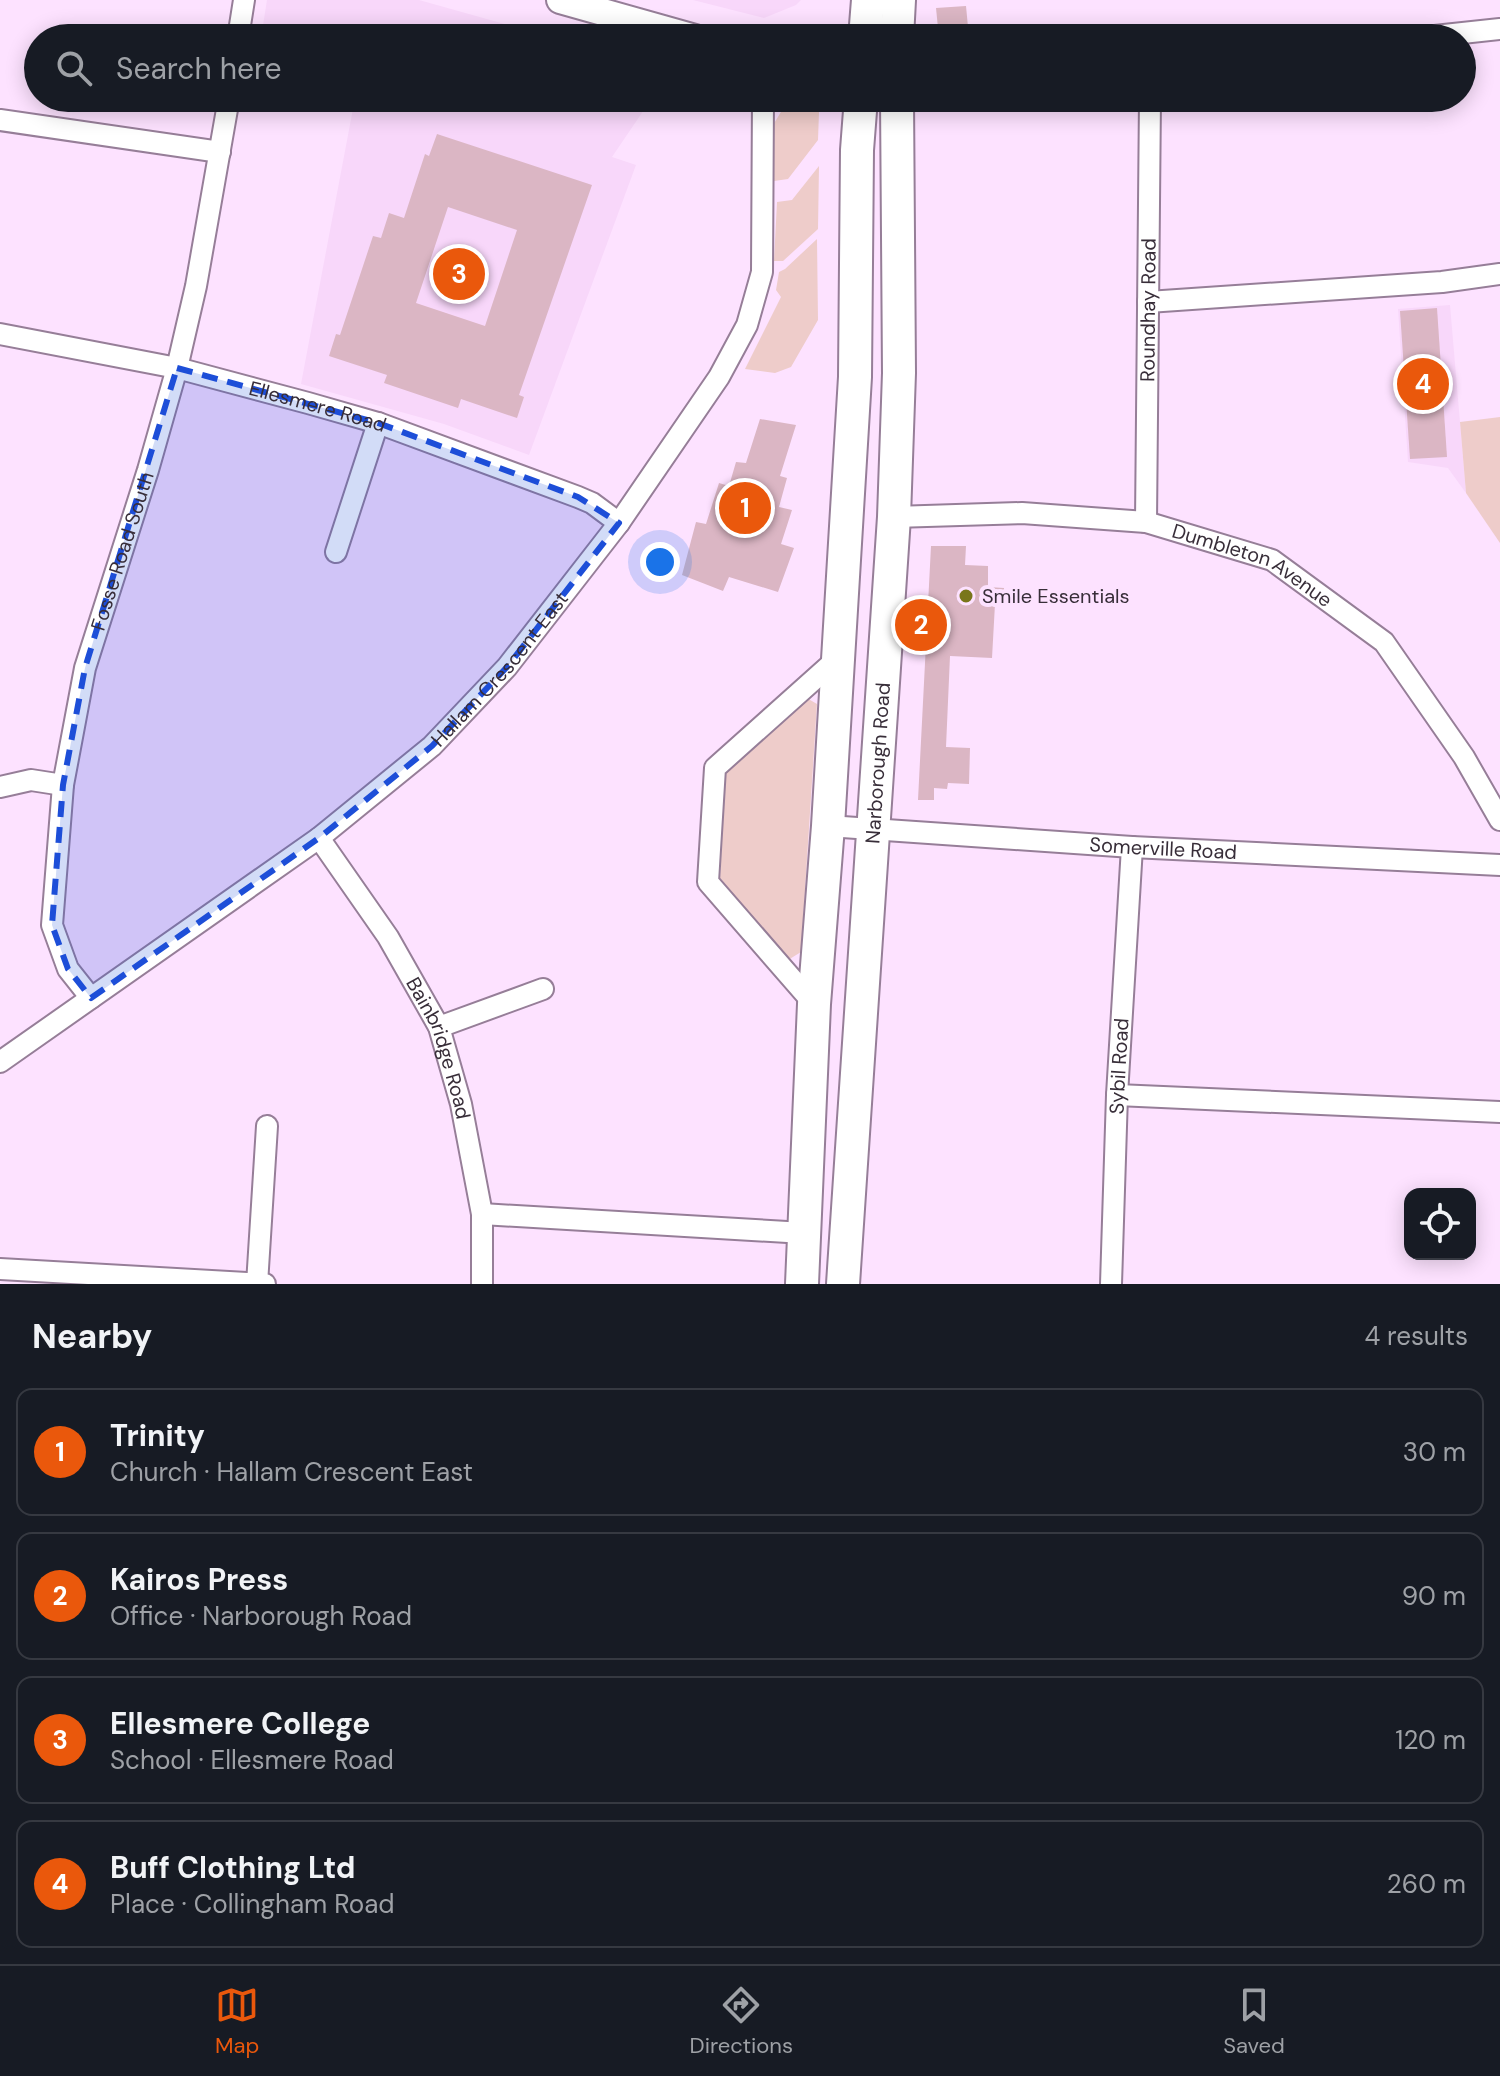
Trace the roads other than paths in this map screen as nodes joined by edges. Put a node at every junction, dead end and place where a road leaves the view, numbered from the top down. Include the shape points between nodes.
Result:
1 (244, 0) edge
2 (560, 0) edge
3 (868, 0) edge
4 (899, 0) edge
5 (240, 24) edge
6 (645, 24) edge
7 (866, 24) edge
8 (898, 24) edge
9 (1500, 29) edge
10 (1476, 32) edge
11 (227, 112) edge
12 (763, 112) edge
13 (860, 112) edge
14 (897, 112) edge
15 (1150, 112) edge
16 (0, 120) edge
17 (220, 152) junction
18 (1500, 274) edge
19 (1148, 302) junction
20 (0, 334) edge
21 (177, 368) junction
22 (378, 423) junction
23 (894, 517) junction
24 (1146, 522) junction
25 (619, 523) junction
26 (336, 552) dead end
27 (838, 658) junction
28 (63, 785) junction
29 (0, 787) edge
30 (1500, 820) edge
31 (828, 826) junction
32 (873, 829) junction
33 (319, 838) junction
34 (1132, 847) junction
35 (1500, 865) edge
36 (543, 989) dead end
37 (91, 998) junction
38 (814, 1004) junction
39 (439, 1027) junction
40 (0, 1062) edge
41 (1117, 1095) junction
42 (1500, 1112) edge
43 (267, 1126) dead end
44 (482, 1214) junction
45 (804, 1233) junction
46 (0, 1269) edge
47 (257, 1284) edge
48 (265, 1284) edge
49 (482, 1284) edge
50 (802, 1284) edge
51 (843, 1284) edge
52 (1111, 1284) edge

1 - 5 street
2 - 6 street
3 - 7 main road
4 - 8 main road
9 - 10 street
11 - 17 street, Fosse Road South
12 - 25 street, Hallam Crescent East via 762,272 747,325 719,377
13 - 27 main road via 855,377
14 - 23 main road, Narborough Road
15 - 19 street, Roundhay Road
16 - 17 street
17 - 21 street, Fosse Road South
18 - 19 street
19 - 24 street, Roundhay Road
20 - 21 street, Ellesmere Road
21 - 22 street, Ellesmere Road
21 - 28 street, Fosse Road South via 85,668
22 - 25 street, Ellesmere Road via 578,497
22 - 26 street
23 - 24 street, Dumbleton Avenue via 1022,513
23 - 32 main road, Narborough Road
24 - 30 street, Dumbleton Avenue via 1272,560 1384,642 1464,757
25 - 33 street, Hallam Crescent East via 507,667 432,746
27 - 31 main road
27 - 38 street via 715,768 708,882
28 - 29 street via 31,780
28 - 37 street, Fosse Road South via 52,925 68,969
31 - 32 street, Somerville Road
31 - 38 main road
32 - 34 street, Somerville Road
32 - 51 main road, Narborough Road
33 - 37 street, Hallam Crescent East
33 - 39 street, Bainbridge Road via 388,937
34 - 35 street, Somerville Road
34 - 41 street, Sybil Road
36 - 39 street
37 - 40 street, Hallam Crescent East
38 - 45 main road
39 - 44 street, Bainbridge Road via 461,1104
41 - 42 street
41 - 52 street, Sybil Road
43 - 47 street
44 - 45 street
44 - 49 street, Bainbridge Road
45 - 50 main road
46 - 47 street
47 - 48 street

